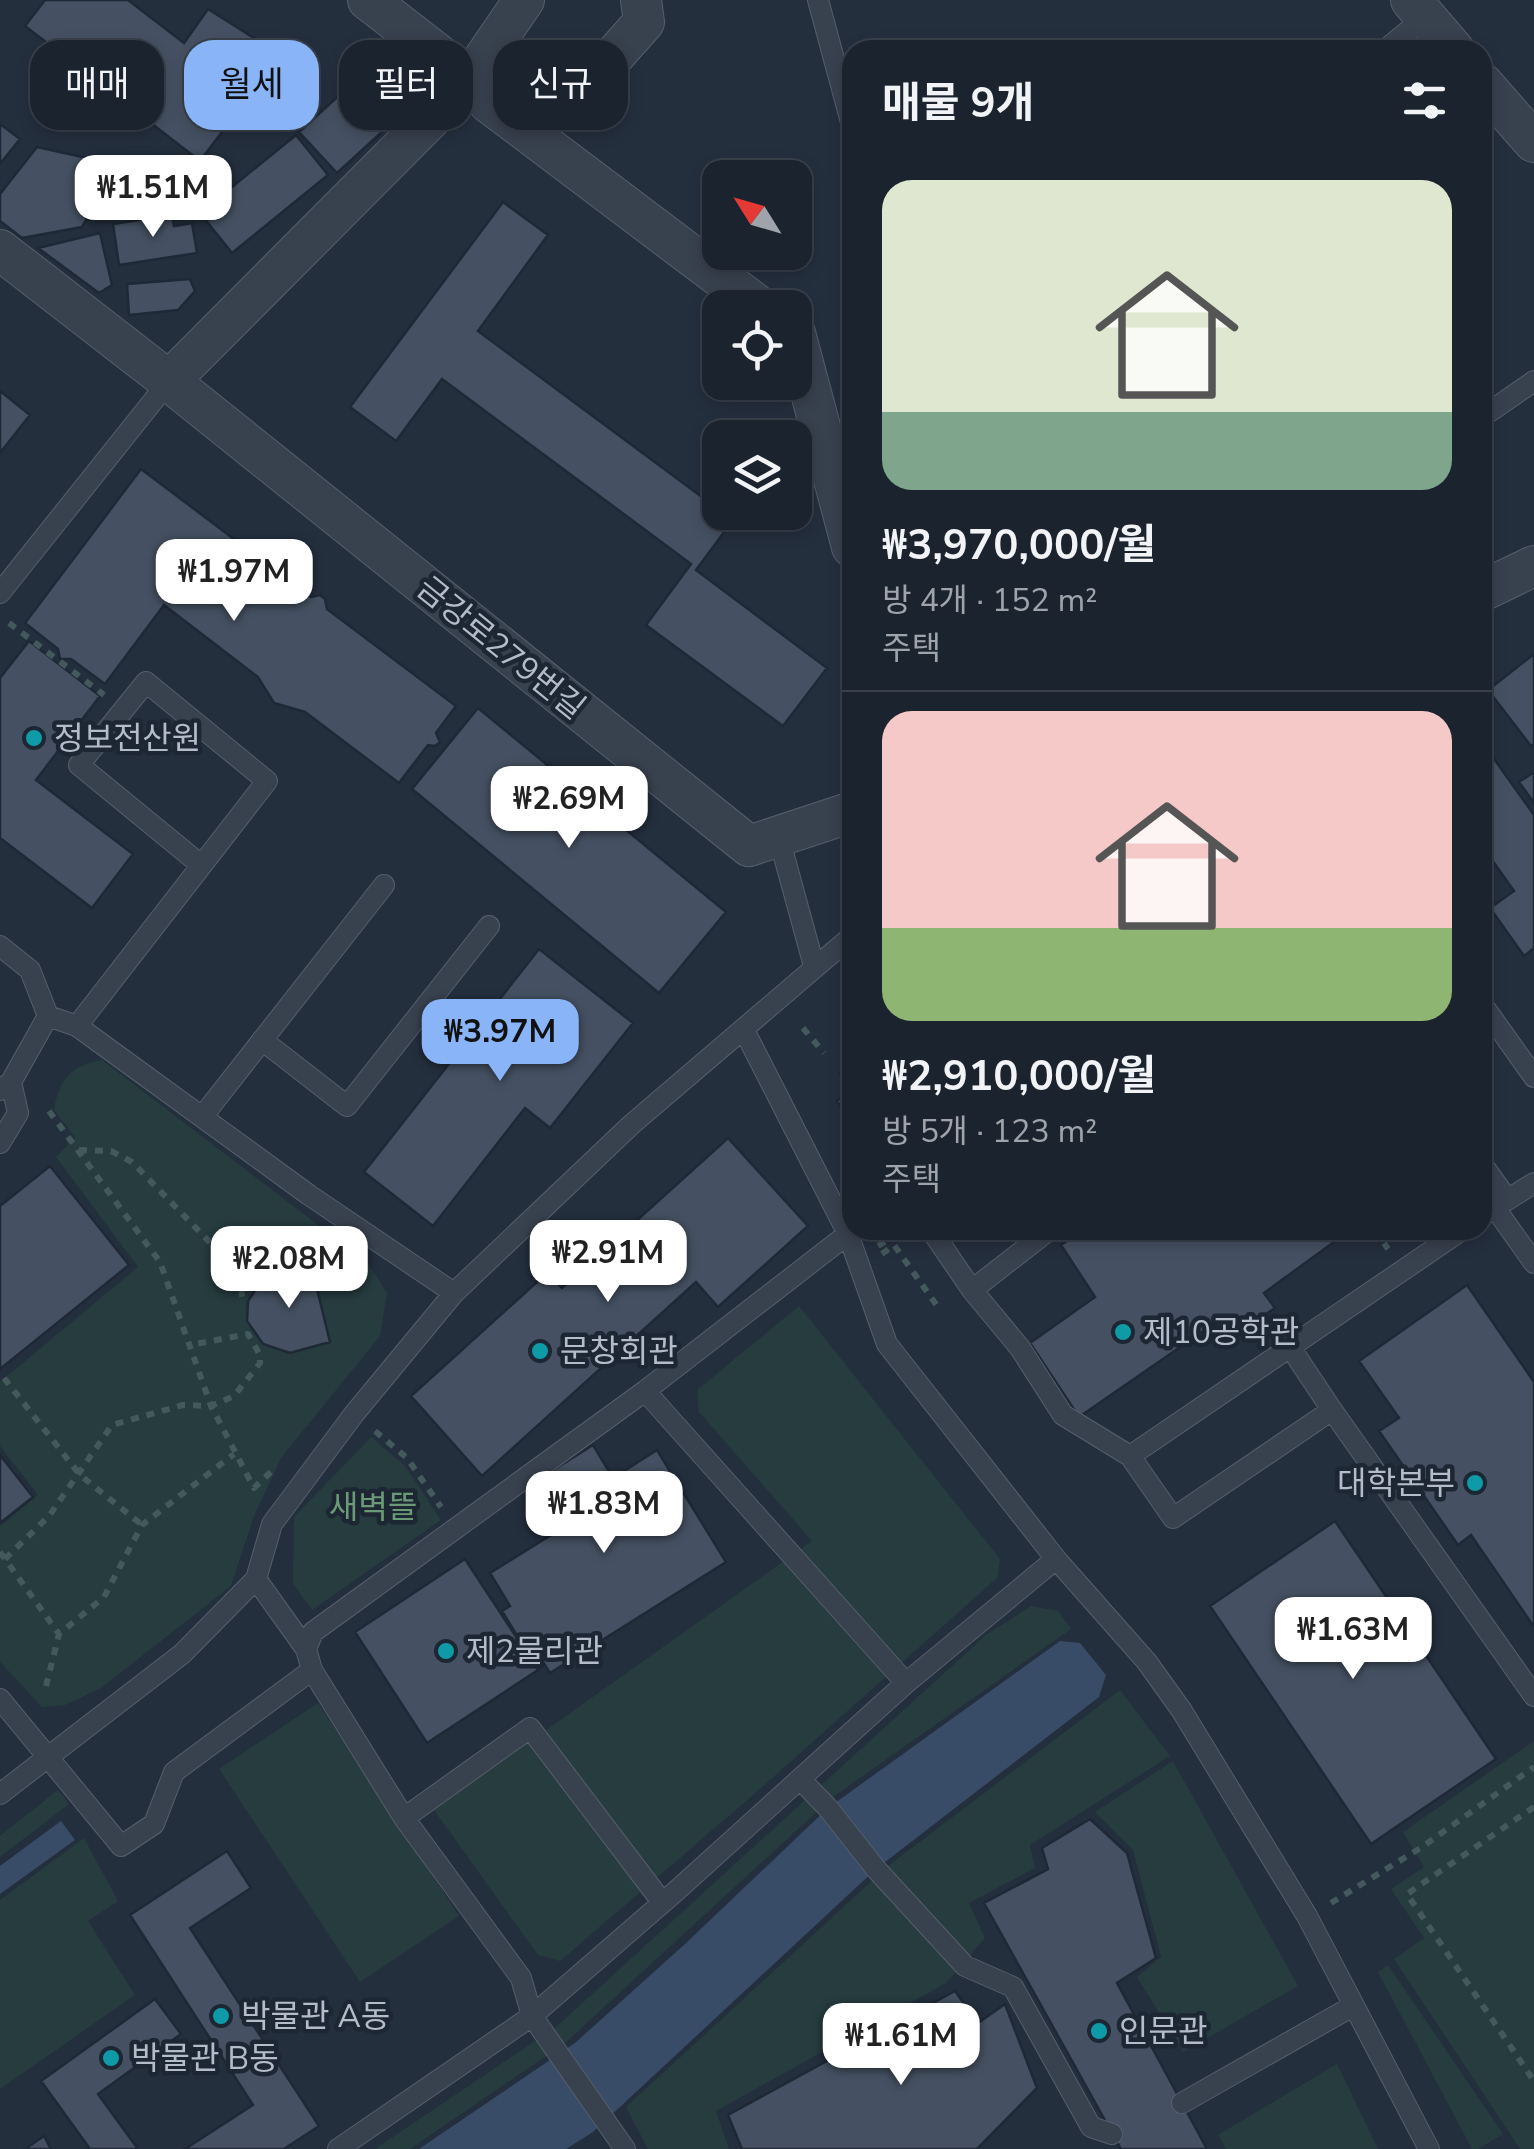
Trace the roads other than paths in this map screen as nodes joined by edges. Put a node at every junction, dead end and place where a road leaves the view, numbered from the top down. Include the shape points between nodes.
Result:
1 (368, 0) edge
2 (524, 0) edge
3 (641, 0) edge
4 (818, 0) edge
5 (1427, 6) edge
6 (1395, 40) edge
7 (1448, 40) edge
8 (842, 89) edge
9 (479, 91) junction
10 (1492, 94) edge
11 (1534, 142) edge
12 (0, 250) edge
13 (738, 290) edge
14 (1534, 380) edge
15 (169, 381) junction
16 (812, 397) edge
17 (1492, 410) edge
18 (842, 509) edge
19 (1534, 566) edge
20 (1492, 586) edge
21 (0, 593) edge
22 (842, 816) edge
23 (778, 838) junction
24 (201, 865) junction
25 (384, 886) dead end
26 (488, 926) dead end
27 (842, 944) edge
28 (0, 946) edge
29 (814, 966) junction
30 (48, 1016) junction
31 (1492, 1018) edge
32 (77, 1026) junction
33 (744, 1030) junction
34 (262, 1040) junction
35 (1534, 1077) edge
36 (6, 1086) edge
37 (202, 1117) junction
38 (0, 1144) edge
39 (1534, 1183) edge
40 (1495, 1208) edge
41 (842, 1222) edge
42 (842, 1239) edge
43 (850, 1240) edge
44 (938, 1240) edge
45 (1036, 1240) edge
46 (1447, 1240) edge
47 (1534, 1263) edge
48 (972, 1290) junction
49 (454, 1293) junction
50 (1290, 1348) junction
51 (645, 1391) junction
52 (1332, 1410) junction
53 (1130, 1456) junction
54 (1056, 1559) junction
55 (256, 1579) junction
56 (306, 1649) junction
57 (312, 1670) junction
58 (906, 1683) junction
59 (1534, 1696) edge
60 (0, 1700) edge
61 (48, 1758) junction
62 (800, 1779) junction
63 (0, 1794) edge
64 (404, 1818) junction
65 (662, 1902) junction
66 (1353, 2006) junction
67 (532, 2016) junction
68 (1182, 2102) dead end
69 (1112, 2134) dead end
70 (338, 2149) edge
71 (625, 2149) edge
72 (1428, 2149) edge

1 - 9 street
2 - 9 street
3 - 9 street via 644,22 613,57
4 - 8 lane
5 - 6 lane
5 - 7 street
9 - 13 street
9 - 15 street
10 - 11 street
12 - 15 street, 금강로279번길
14 - 17 lane
15 - 21 lane
15 - 23 street, 금강로279번길 via 749,846
16 - 18 street
19 - 20 street
22 - 23 street, 금강로279번길
23 - 29 lane
24 - 24 lane via 267,781 146,682 80,765
24 - 32 lane
25 - 34 lane
26 - 34 lane via 347,1106
27 - 29 lane
28 - 30 lane via 30,970
29 - 33 lane
30 - 32 lane
30 - 36 lane
31 - 35 lane
32 - 37 lane
33 - 41 lane
33 - 49 lane via 632,1124
34 - 37 lane
36 - 38 lane via 18,1113
37 - 49 lane
39 - 40 lane
40 - 47 lane
42 - 51 lane
43 - 54 lane via 887,1344
44 - 48 lane
45 - 48 lane
46 - 50 lane
48 - 53 lane via 1064,1415
49 - 55 lane via 272,1524
50 - 52 lane
50 - 53 lane
51 - 56 lane via 313,1632
51 - 58 lane
52 - 53 lane via 1173,1518
52 - 59 lane
54 - 58 lane
54 - 66 lane via 1182,1711 1307,1916
55 - 56 lane
55 - 61 lane via 182,1654
56 - 57 lane
57 - 61 lane via 174,1772 154,1824 122,1846
57 - 64 lane
58 - 62 lane
60 - 61 lane
61 - 63 lane
62 - 65 lane
62 - 69 lane via 965,1966 1013,1987 1091,2127
64 - 65 lane via 530,1728
64 - 67 lane via 520,1978
65 - 67 lane
66 - 68 lane
66 - 72 lane
67 - 70 lane
67 - 71 lane

